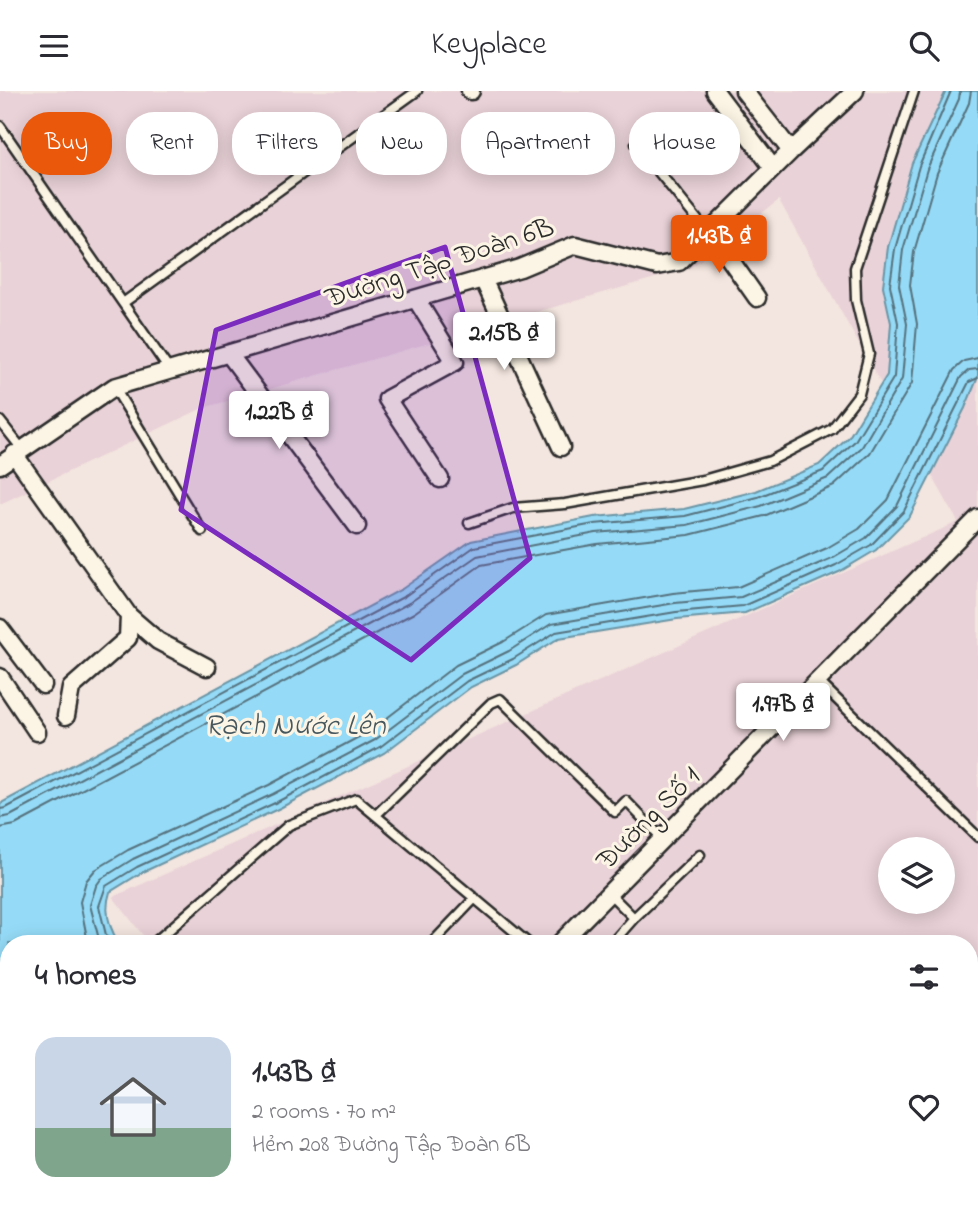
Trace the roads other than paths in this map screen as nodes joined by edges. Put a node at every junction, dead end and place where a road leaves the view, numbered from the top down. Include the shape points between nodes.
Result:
1 (417, 91) edge
2 (715, 91) edge
3 (744, 91) edge
4 (855, 91) edge
5 (914, 91) edge
6 (0, 126) edge
7 (791, 151) junction
8 (773, 168) junction
9 (662, 175) edge
10 (709, 232) junction
11 (483, 279) junction
12 (757, 298) dead end
13 (416, 299) junction
14 (123, 303) junction
15 (229, 354) junction
16 (170, 371) junction
17 (114, 387) junction
18 (0, 421) edge
19 (561, 447) dead end
20 (18, 451) junction
21 (0, 465) edge
22 (440, 479) dead end
23 (978, 518) edge
24 (469, 523) dead end
25 (358, 526) dead end
26 (202, 531) dead end
27 (129, 616) junction
28 (0, 628) edge
29 (207, 667) dead end
30 (0, 677) edge
31 (818, 681) junction
32 (43, 685) dead end
33 (66, 716) dead end
34 (37, 732) dead end
35 (376, 815) junction
36 (978, 837) edge
37 (663, 839) junction
38 (701, 855) dead end
39 (609, 893) junction
40 (475, 898) junction
41 (634, 918) junction
42 (164, 935) edge
43 (440, 935) edge
44 (519, 935) edge
45 (569, 935) edge
46 (619, 935) edge

1 - 14 lane
2 - 8 street
3 - 7 street
4 - 7 street, Đường Tập Đoàn 6B
5 - 24 lane via 855,268 856,300 869,354 859,394 832,429 770,461 703,480 565,504 513,508
6 - 14 lane
7 - 8 street, Đường Tập Đoàn 6B
8 - 10 street, Đường Tập Đoàn 6B
9 - 10 lane
10 - 11 street, Đường Tập Đoàn 6B via 679,262 657,266 575,244
10 - 12 street
11 - 13 street, Đường Tập Đoàn 6B
11 - 19 street
13 - 15 street, Đường Tập Đoàn 6B
13 - 22 street via 455,362 387,399
14 - 16 lane
15 - 16 street, Đường Tập Đoàn 6B
15 - 25 street
16 - 17 street, Đường Tập Đoàn 6B
17 - 20 street, Đường Tập Đoàn 6B
17 - 26 lane
18 - 20 lane
20 - 21 street, Đường Tập Đoàn 6B
20 - 27 street
23 - 31 street, Đường Số 1
27 - 29 street via 158,641
27 - 33 street via 128,638 71,688
28 - 32 street
30 - 34 street
31 - 36 lane
31 - 37 street, Đường Số 1
35 - 37 lane via 500,699 615,812 626,801
35 - 40 lane
35 - 42 lane via 356,799 289,825
37 - 39 street, Đường Số 1
38 - 41 lane
39 - 41 lane
39 - 45 street, Đường Số 1
40 - 43 lane
40 - 44 lane
41 - 46 lane

